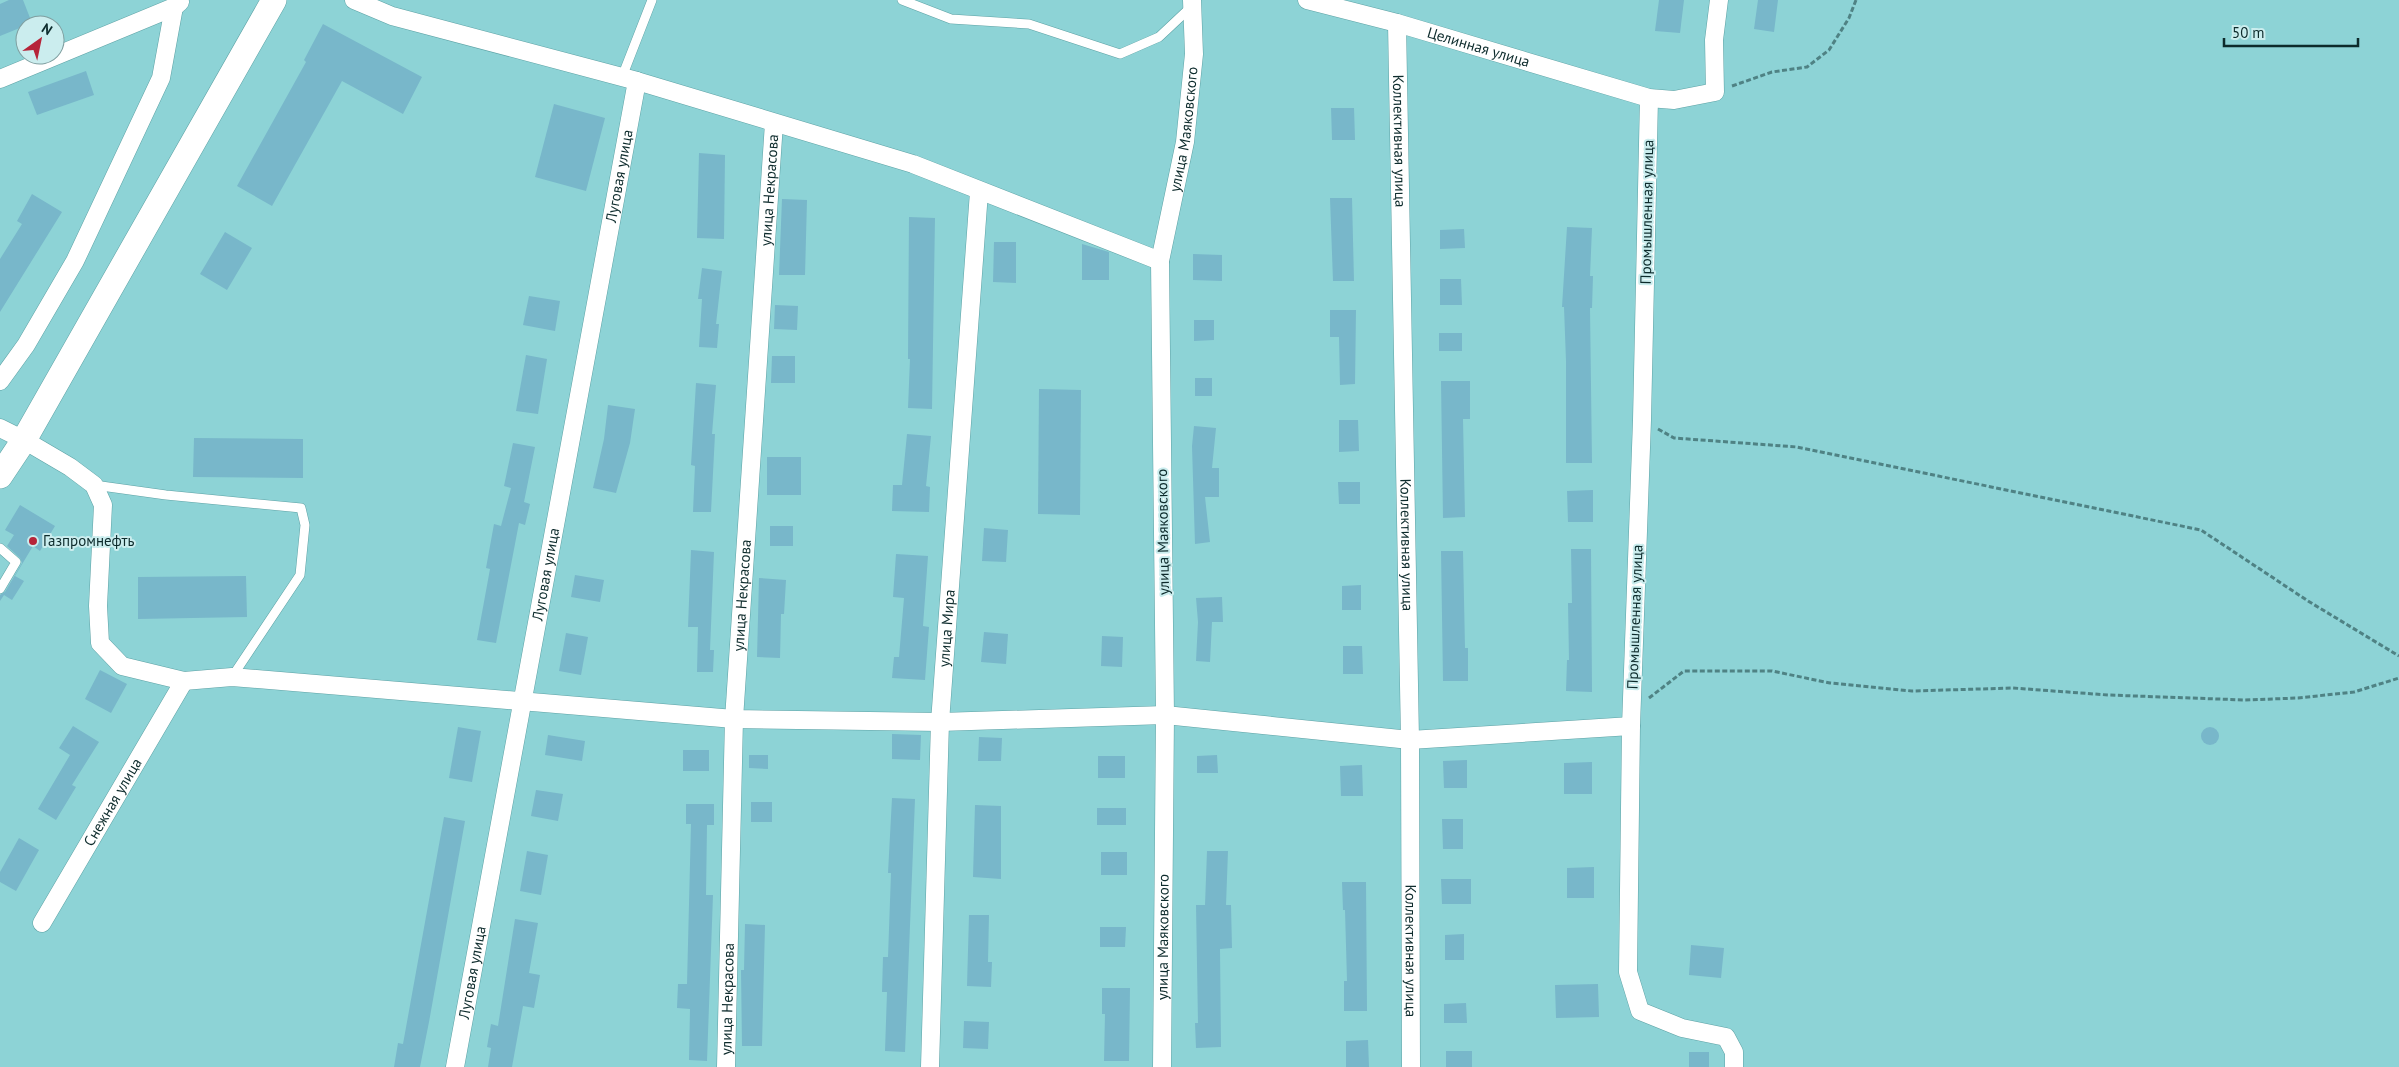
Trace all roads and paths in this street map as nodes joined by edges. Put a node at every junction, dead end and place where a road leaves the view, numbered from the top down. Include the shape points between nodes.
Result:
1 (274, 0) edge
2 (354, 0) edge
3 (652, 0) edge
4 (902, 0) edge
5 (1307, 0) edge
6 (1719, 0) edge
7 (1856, 0) edge
8 (178, 4) edge
9 (1191, 4) edge
10 (1397, 23) junction
11 (0, 79) edge
12 (630, 79) junction
13 (1715, 92) junction
14 (1649, 98) junction
15 (774, 123) junction
16 (979, 192) junction
17 (1160, 261) junction
18 (0, 381) edge
19 (1642, 420) junction
20 (0, 428) edge
21 (24, 440) junction
22 (0, 476) edge
23 (94, 484) junction
24 (2, 553) edge
25 (0, 589) edge
26 (2399, 656) edge
27 (232, 677) junction
28 (2399, 678) edge
29 (184, 681) junction
30 (524, 701) junction
31 (1632, 703) junction
32 (1165, 714) junction
33 (734, 719) junction
34 (940, 722) junction
35 (1631, 726) junction
36 (1410, 740) junction
37 (42, 923) dead end
38 (455, 1067) edge
39 (726, 1067) edge
40 (930, 1067) edge
41 (1162, 1067) edge
42 (1411, 1067) edge
43 (1734, 1067) edge

1 - 21 main road
2 - 12 street via 392,16
3 - 12 lane
4 - 9 lane via 951,19 1029,24 1120,54 1159,37
5 - 10 street, Целинная улица
6 - 13 street via 1714,40
7 - 13 path via 1850,18 1829,50 1807,67 1772,72
8 - 11 street
8 - 18 street via 161,78 75,261 26,345
9 - 17 street, улица Маяковского via 1194,54 1186,142
10 - 14 street, Целинная улица
10 - 36 street, Коллективная улица
12 - 15 street
12 - 30 street, Луговая улица
13 - 14 street, Целинная улица via 1674,100
14 - 19 street, Промышленная улица
15 - 16 street via 913,164
15 - 33 street, улица Некрасова
16 - 17 street
16 - 34 street, улица Мира
17 - 32 street, улица Маяковского
19 - 26 path via 1674,438 1797,447 2201,530
19 - 31 street, Промышленная улица
20 - 21 street
21 - 22 main road
21 - 23 street
23 - 27 lane via 166,495 300,508 305,525 300,574
23 - 29 street via 103,505 98,606 100,643 122,666
24 - 25 lane via 16,562
27 - 29 street
27 - 30 street
28 - 31 path via 2354,692 2244,700 2013,688 1912,691 1830,683 1772,671 1684,671 1652,698
29 - 37 street, Снежная улица
30 - 33 street
30 - 38 street, Луговая улица
31 - 35 street, Промышленная улица
32 - 34 street
32 - 36 street
32 - 41 street, улица Маяковского
33 - 34 street
33 - 39 street, улица Некрасова
34 - 40 street, улица Мира
35 - 36 street
35 - 43 street, Промышленная улица via 1628,972 1640,1011 1682,1028 1726,1037 1734,1052
36 - 42 street, Коллективная улица

